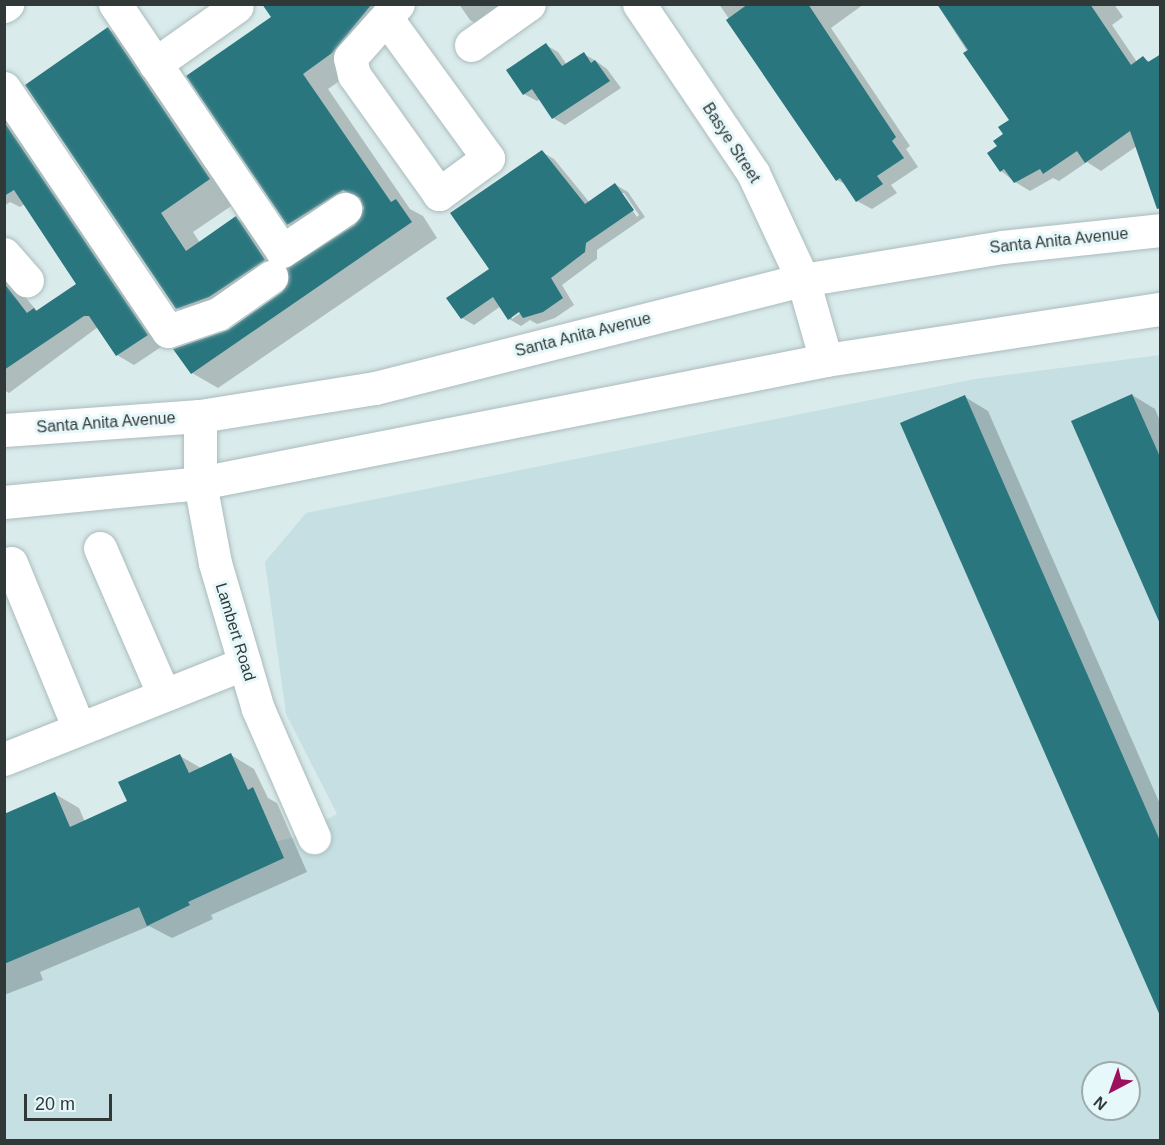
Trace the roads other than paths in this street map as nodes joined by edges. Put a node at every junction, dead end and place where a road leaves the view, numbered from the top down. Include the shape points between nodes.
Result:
1 (115, 4) edge
2 (529, 4) edge
3 (639, 4) edge
4 (237, 6) dead end
5 (393, 12) edge
6 (471, 45) dead end
7 (155, 64) junction
8 (4, 88) edge
9 (345, 209) dead end
10 (1161, 230) edge
11 (4, 254) edge
12 (271, 277) dead end
13 (27, 280) dead end
14 (803, 280) junction
15 (1161, 309) edge
16 (826, 360) junction
17 (200, 416) junction
18 (4, 430) edge
19 (200, 483) junction
20 (4, 502) edge
21 (100, 548) dead end
22 (11, 563) dead end
23 (245, 663) junction
24 (164, 695) junction
25 (79, 729) junction
26 (4, 759) edge
27 (314, 837) dead end

1 - 7 main road
2 - 6 main road
3 - 14 main road, Basye Street via 753,173
4 - 7 main road
5 - 5 main road via 350,58 354,75 439,194 488,158
7 - 9 main road via 282,251
8 - 12 main road via 168,331 218,314
10 - 14 main road, Santa Anita Avenue via 1002,247
11 - 13 main road
14 - 16 main road, Basye Street
14 - 17 main road, Santa Anita Avenue via 375,388
15 - 16 main road
16 - 19 main road
17 - 18 main road, Santa Anita Avenue
17 - 19 main road, Lambert Road
19 - 20 main road
19 - 23 main road, Lambert Road via 215,563
21 - 24 main road
22 - 25 main road
23 - 24 main road
23 - 27 main road, Lambert Road via 258,709
24 - 25 main road
25 - 26 main road

